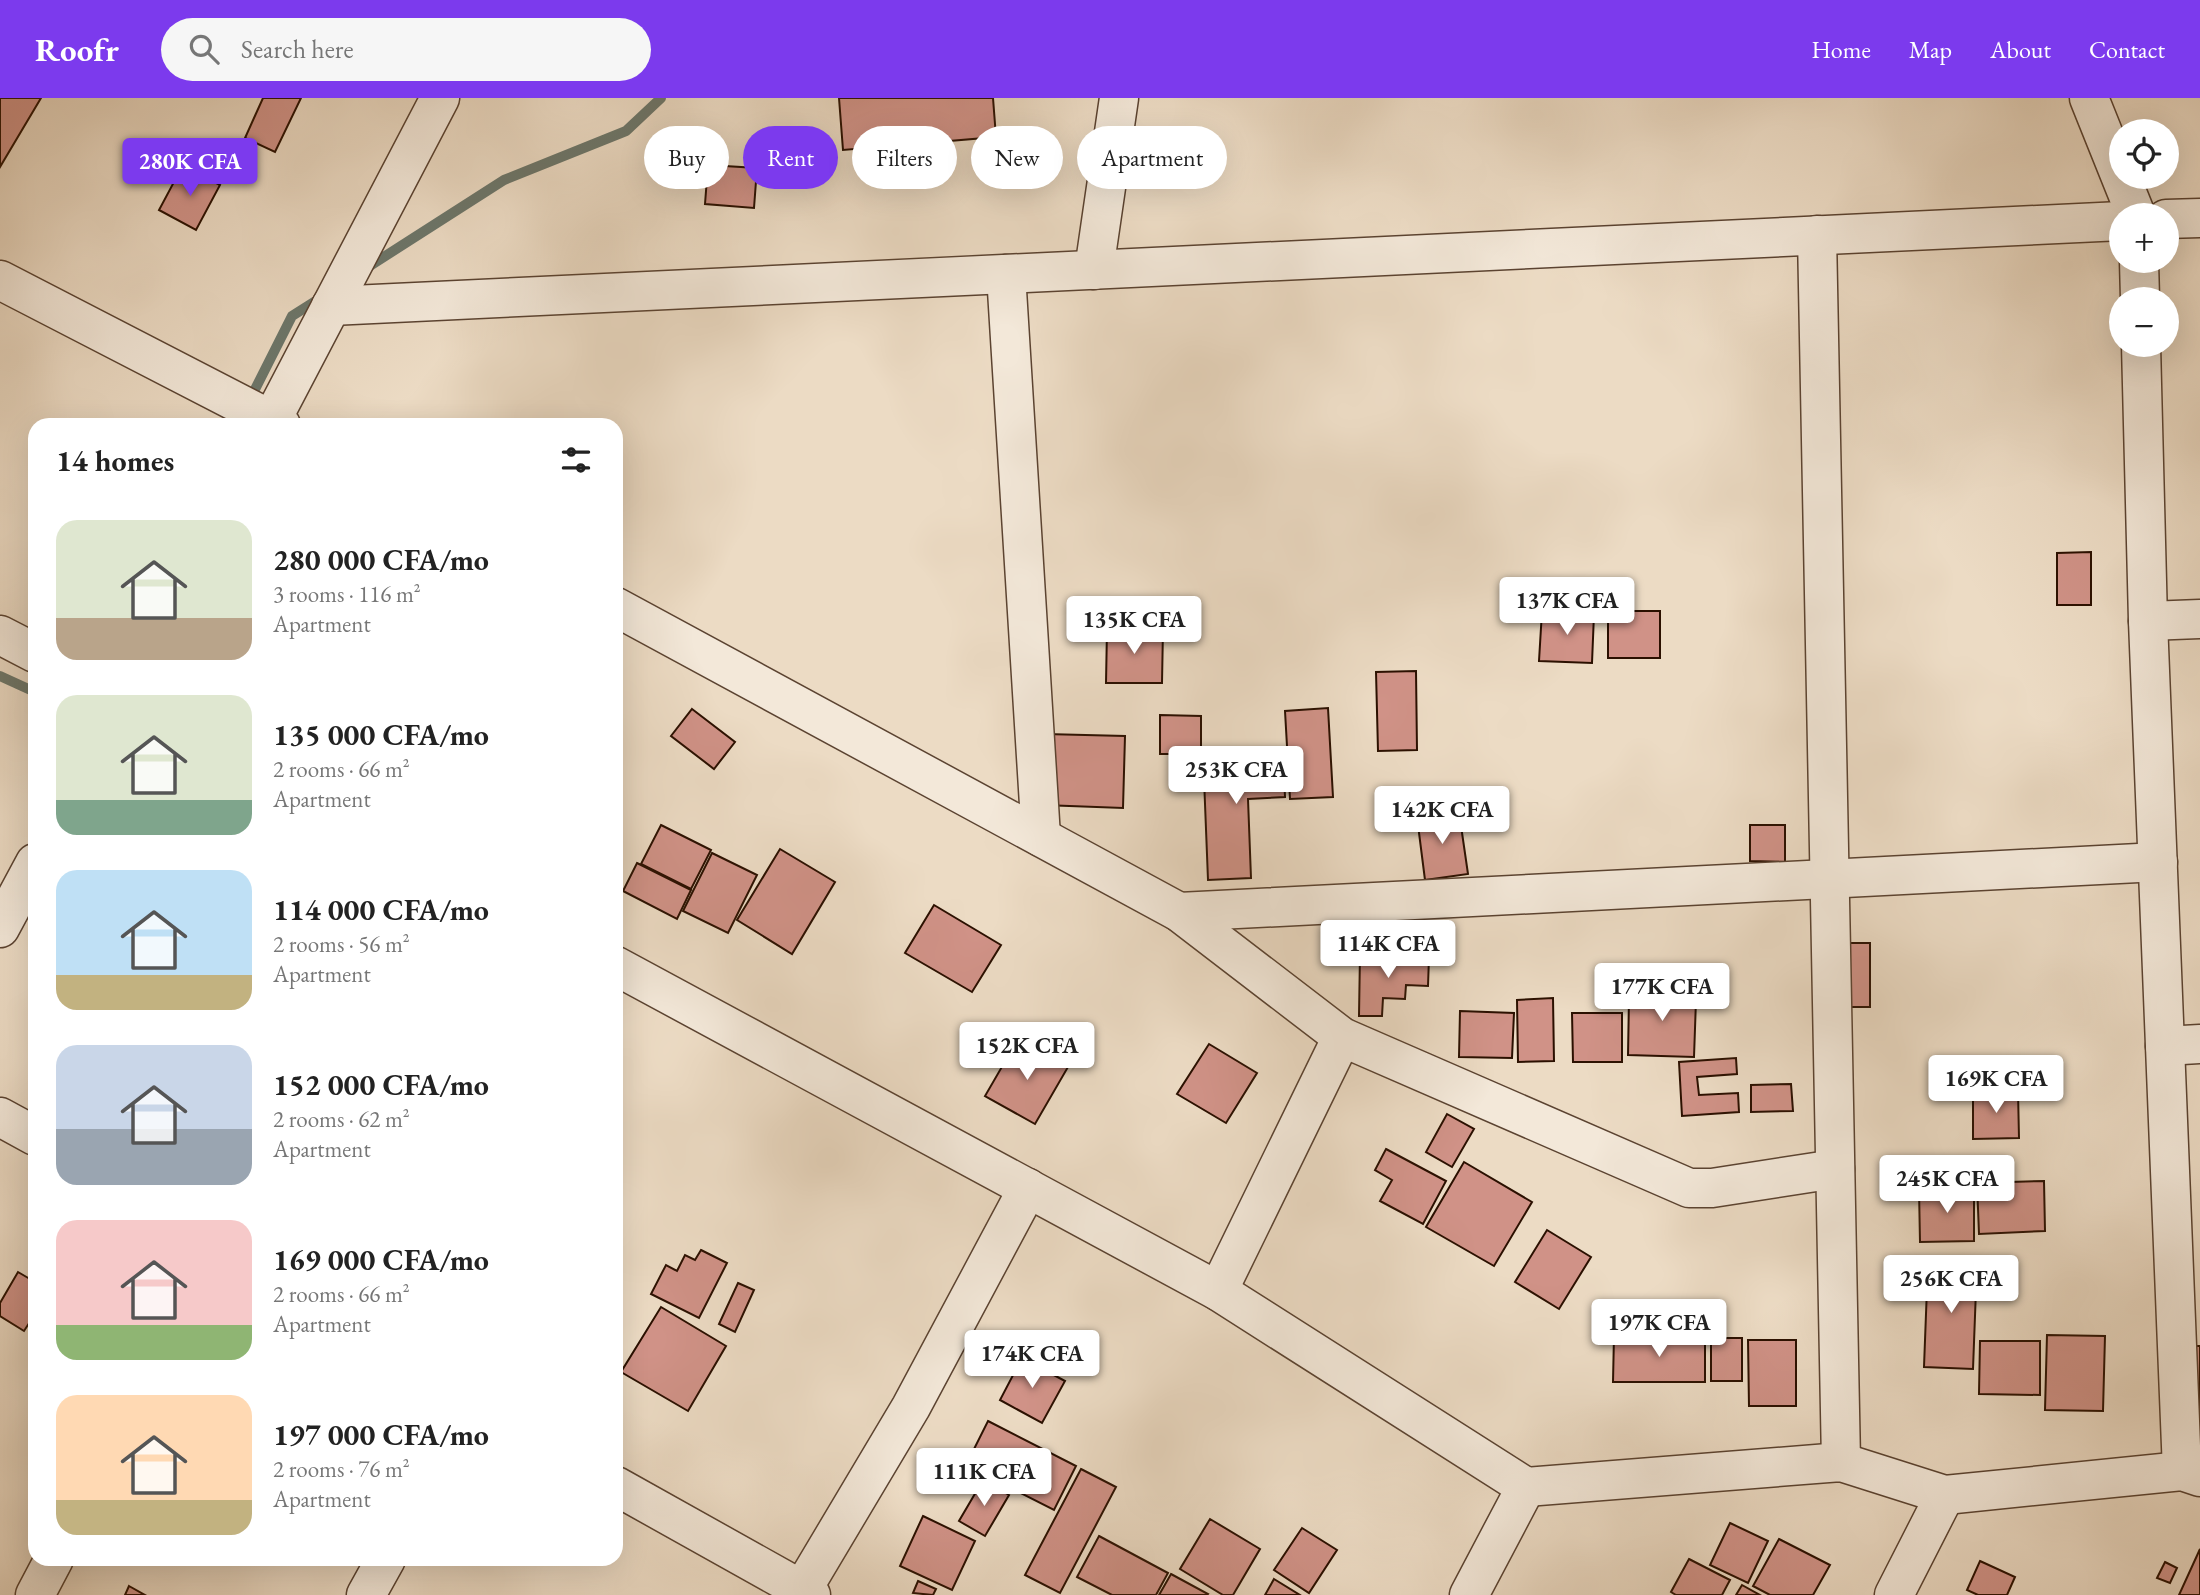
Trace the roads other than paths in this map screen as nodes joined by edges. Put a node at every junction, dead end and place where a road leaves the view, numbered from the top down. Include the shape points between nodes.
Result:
1 (440, 98) edge
2 (1119, 98) edge
3 (2089, 98) edge
4 (2131, 203) edge
5 (2200, 218) edge
6 (2179, 219) edge
7 (2109, 222) edge
8 (1817, 235) junction
9 (1094, 270) junction
10 (1006, 274) junction
11 (0, 280) edge
12 (331, 306) junction
13 (2141, 357) edge
14 (263, 418) edge
15 (277, 418) edge
16 (623, 611) edge
17 (2200, 619) edge
18 (2148, 621) junction
19 (0, 635) edge
20 (28, 649) edge
21 (1041, 836) junction
22 (2158, 862) junction
23 (28, 876) edge
24 (1829, 879) junction
25 (1179, 912) junction
26 (0, 928) edge
27 (623, 970) edge
28 (1342, 1038) junction
29 (2183, 1045) edge
30 (0, 1117) edge
31 (28, 1132) edge
32 (1835, 1169) junction
33 (1028, 1188) junction
34 (1218, 1291) junction
35 (1841, 1462) junction
36 (2191, 1474) edge
37 (1526, 1487) junction
38 (623, 1490) edge
39 (1945, 1495) junction
40 (50, 1566) edge
41 (382, 1566) edge
42 (804, 1593) edge
43 (35, 1595) edge
44 (366, 1595) edge
45 (1469, 1595) edge
46 (1894, 1595) edge

1 - 12 street
2 - 9 street
3 - 4 street
5 - 6 street
7 - 8 street
8 - 9 street
8 - 24 street
9 - 10 street
10 - 12 street
10 - 21 street
11 - 14 street
12 - 15 street
13 - 18 street
16 - 21 street
17 - 18 street
18 - 22 street
19 - 20 street
21 - 25 street
22 - 24 street
22 - 29 street
23 - 26 street
24 - 25 street
24 - 32 street
25 - 28 street
27 - 33 street
28 - 32 street via 1689,1188
28 - 34 street
29 - 36 street
30 - 31 street
32 - 35 street
33 - 34 street
33 - 42 street via 911,1407
34 - 37 street
35 - 37 street
35 - 39 street
36 - 39 street
37 - 45 street
38 - 42 street
39 - 46 street
40 - 43 street
41 - 44 street

